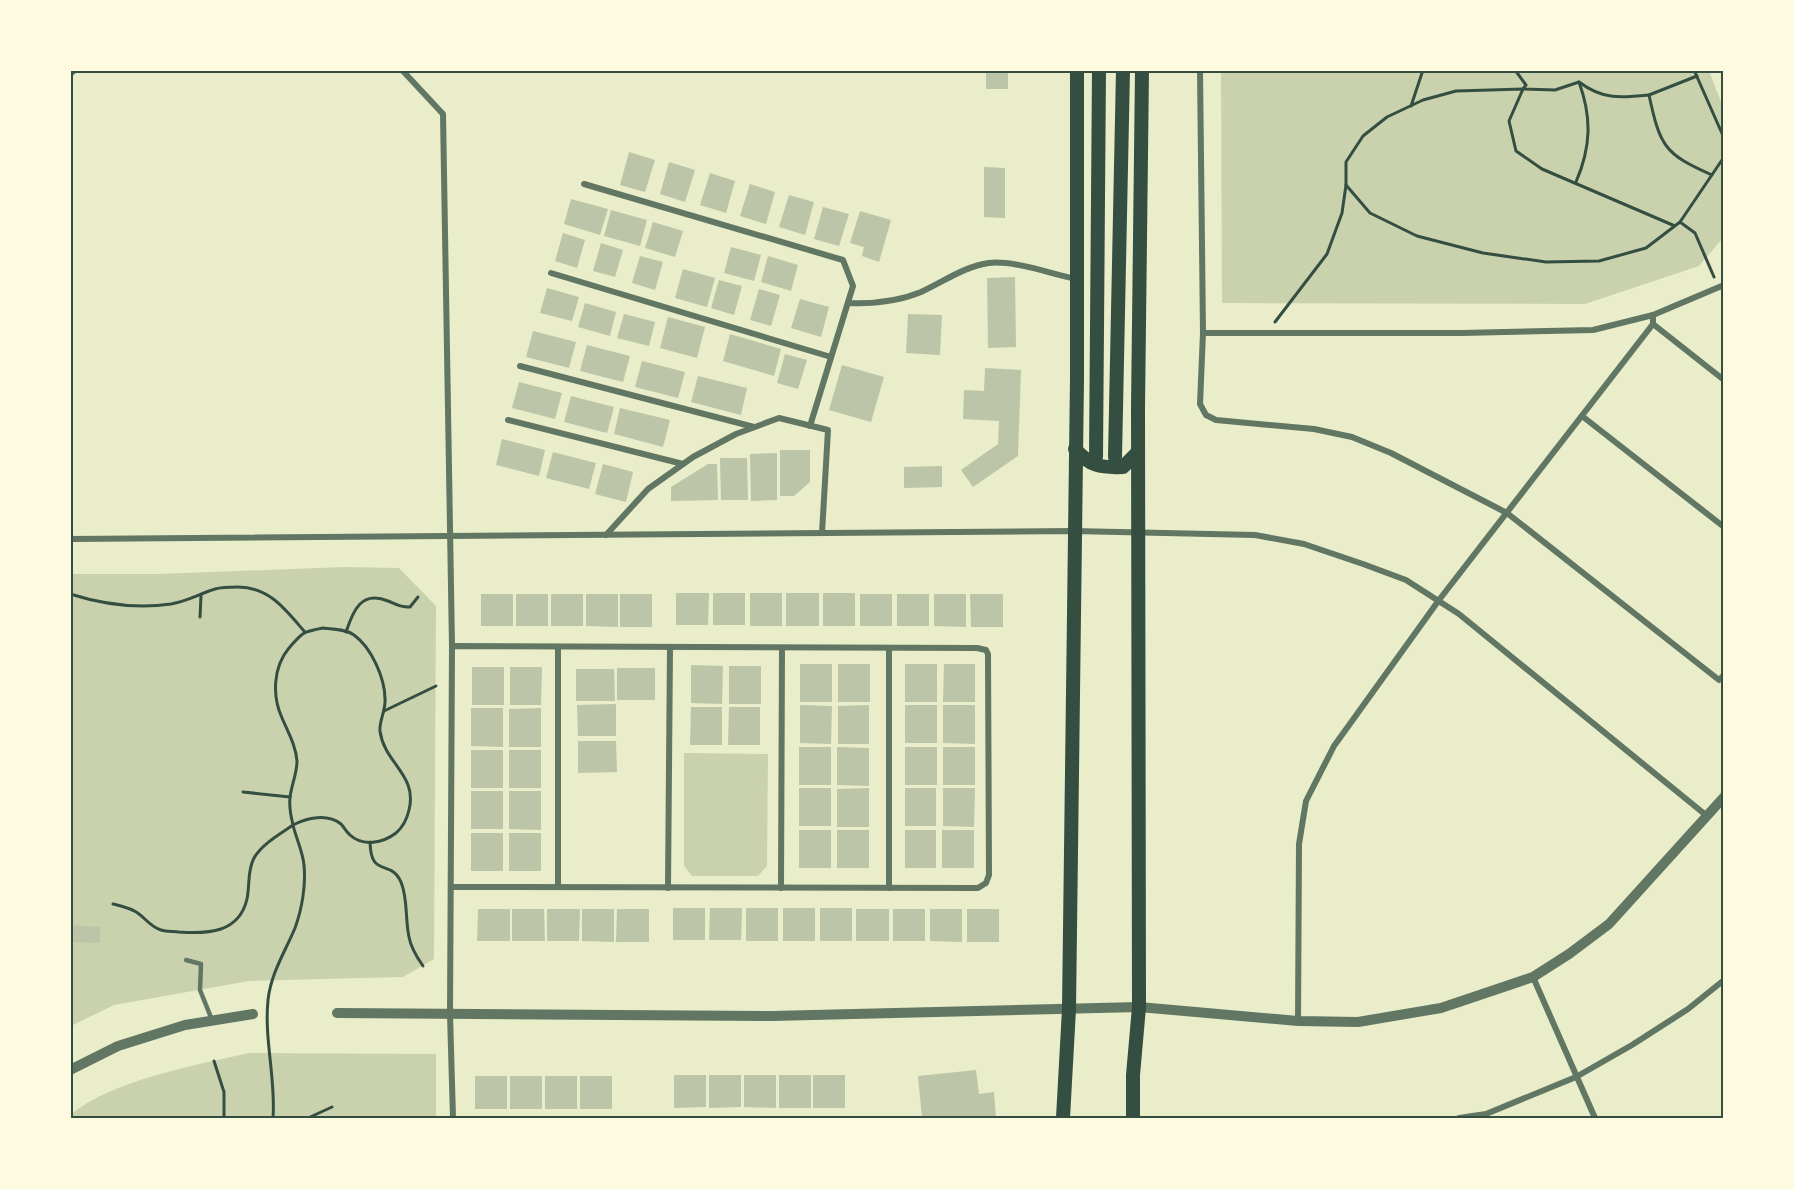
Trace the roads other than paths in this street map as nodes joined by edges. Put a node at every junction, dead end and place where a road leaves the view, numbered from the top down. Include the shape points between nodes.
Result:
1 (75, 70) edge
2 (402, 70) edge
3 (1077, 70) edge
4 (1099, 70) edge
5 (1123, 70) edge
6 (1142, 70) edge
7 (1200, 70) edge
8 (70, 74) edge
9 (584, 184) dead end
10 (551, 273) dead end
11 (1077, 280) junction
12 (1721, 286) edge
13 (848, 303) junction
14 (1653, 315) junction
15 (1653, 324) junction
16 (1203, 333) junction
17 (831, 357) junction
18 (520, 366) dead end
19 (1724, 380) edge
20 (1582, 416) junction
21 (508, 420) dead end
22 (810, 426) junction
23 (754, 427) junction
24 (1075, 448) junction
25 (1138, 452) junction
26 (1096, 457) dead end
27 (1116, 457) dead end
28 (683, 464) junction
29 (1507, 513) junction
30 (1724, 527) edge
31 (1073, 531) junction
32 (1140, 532) junction
33 (822, 533) junction
34 (606, 535) junction
35 (451, 536) junction
36 (70, 539) edge
37 (1439, 600) junction
38 (452, 646) junction
39 (558, 647) junction
40 (670, 647) junction
41 (782, 648) junction
42 (889, 649) junction
43 (1724, 675) edge
44 (1724, 797) edge
45 (1707, 816) junction
46 (452, 887) junction
47 (558, 887) junction
48 (669, 888) junction
49 (781, 888) junction
50 (889, 888) junction
51 (186, 960) dead end
52 (1533, 977) junction
53 (1724, 980) edge
54 (1139, 1007) junction
55 (1069, 1009) junction
56 (337, 1013) dead end
57 (253, 1014) dead end
58 (450, 1014) junction
59 (212, 1020) junction
60 (1298, 1021) junction
61 (70, 1071) edge
62 (1576, 1077) junction
63 (453, 1119) edge
64 (1063, 1119) edge
65 (1132, 1119) edge
66 (1459, 1119) edge
67 (1595, 1119) edge

1 - 8 street
2 - 35 street via 443,114
3 - 11 main road
4 - 26 main road
5 - 27 main road
6 - 25 main road
7 - 16 street
9 - 13 street via 843,260 853,286
10 - 17 street
11 - 13 street via 1002,262 987,263 896,300
11 - 24 main road
12 - 14 street
13 - 17 street
14 - 15 street
14 - 16 street via 1593,330
15 - 19 street
15 - 20 street
16 - 29 street via 1200,404 1210,418 1352,437
17 - 22 street
18 - 23 street
20 - 29 street
20 - 30 street
21 - 28 street
22 - 23 street via 778,418
22 - 33 street via 828,430
23 - 28 street
24 - 25 main road via 1088,462 1107,468 1123,467
24 - 31 main road
25 - 32 main road
28 - 34 street via 648,489
29 - 37 street
29 - 43 street via 1719,680
31 - 32 street
31 - 33 street
31 - 55 main road
32 - 37 street via 1255,535 1304,544 1406,580
32 - 54 main road
33 - 34 street
34 - 35 street
35 - 36 street
35 - 38 street
37 - 45 street
37 - 60 street via 1334,746 1306,801 1299,844
38 - 39 street
38 - 46 street
39 - 40 street
39 - 47 street
40 - 41 street
40 - 48 street
41 - 42 street
41 - 49 street
42 - 50 street
42 - 50 street via 982,648 989,659 986,883 972,889
44 - 45 street
45 - 52 street via 1609,924
46 - 47 street
46 - 58 street
47 - 48 street
48 - 49 street
49 - 50 street
51 - 59 lane via 201,964 200,990
52 - 60 street via 1442,1008 1358,1022
52 - 62 street
53 - 62 street via 1632,1046
54 - 55 street
54 - 60 street
54 - 65 main road
55 - 58 street via 772,1016
55 - 64 main road
56 - 58 street
57 - 59 street
58 - 63 street
59 - 61 street via 118,1046
62 - 66 street via 1486,1114
62 - 67 street

